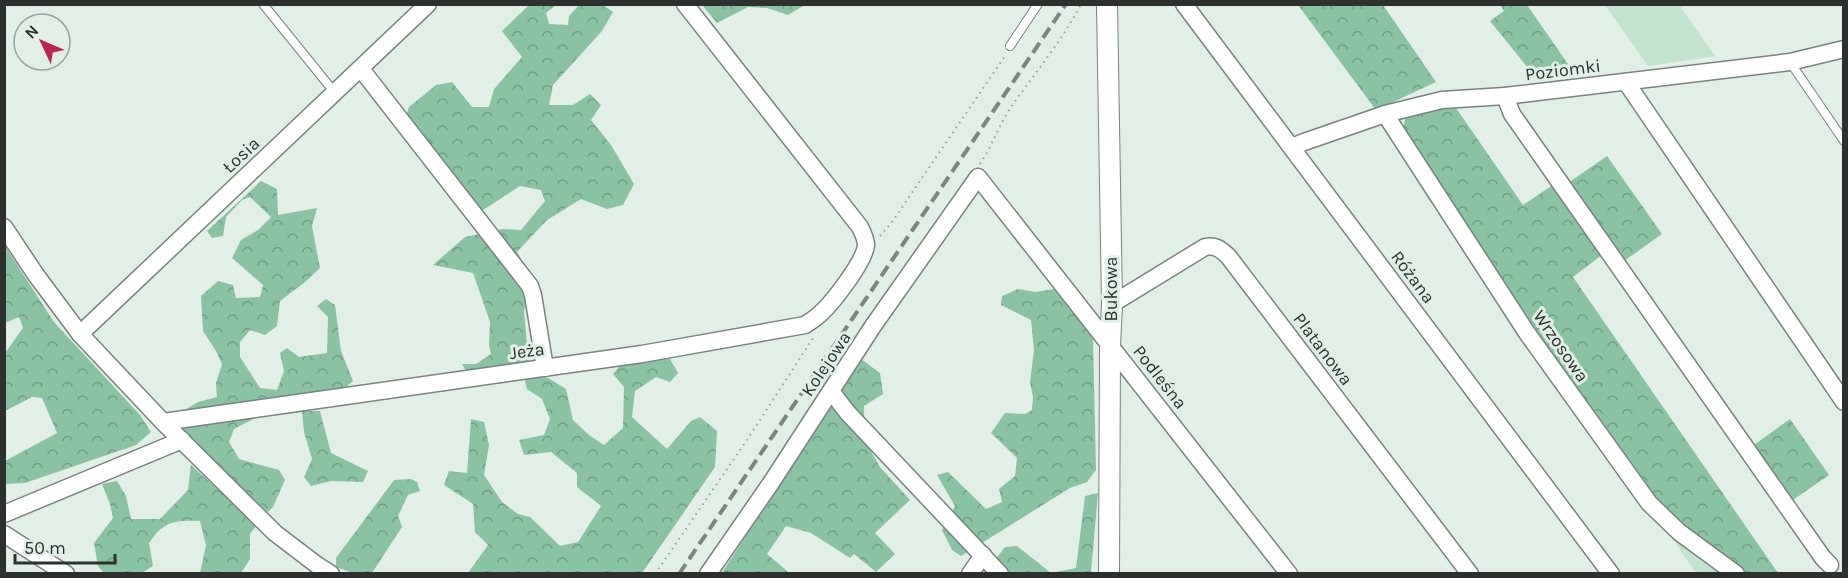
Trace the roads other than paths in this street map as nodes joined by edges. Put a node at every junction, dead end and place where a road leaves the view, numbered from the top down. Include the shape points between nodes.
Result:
1 (263, 4) edge
2 (428, 4) edge
3 (685, 4) edge
4 (1038, 4) edge
5 (1107, 4) edge
6 (1184, 4) edge
7 (1010, 46) road end
8 (1844, 49) edge
9 (1790, 62) junction
10 (361, 69) junction
11 (1626, 82) junction
12 (335, 93) junction
13 (1505, 96) junction
14 (1385, 114) junction
15 (1844, 141) edge
16 (1292, 147) junction
17 (978, 177) joint
18 (4, 227) edge
19 (1112, 304) junction
20 (80, 334) junction
21 (1110, 346) junction
22 (545, 368) junction
23 (831, 391) junction
24 (1844, 402) edge
25 (163, 422) junction
26 (182, 440) junction
27 (4, 514) edge
28 (4, 534) edge
29 (983, 555) junction
30 (1830, 565) dead end
31 (66, 573) edge
32 (331, 573) edge
33 (708, 573) edge
34 (970, 573) edge
35 (1000, 573) edge
36 (1110, 573) edge
37 (1289, 573) edge
38 (1470, 573) edge
39 (1611, 573) edge
40 (1736, 573) edge

1 - 12 lane
2 - 10 street, Łosia
3 - 22 street, Jeża via 860,227 866,242 863,256 834,299 805,325
4 - 7 lane
5 - 19 street, Bukowa
6 - 16 street, Różana
8 - 9 street, Poziomki
9 - 11 street, Poziomki
9 - 15 lane
10 - 12 street, Łosia
10 - 22 street via 530,286
11 - 13 street, Poziomki
11 - 24 street
12 - 20 street, Łosia
13 - 14 street, Poziomki via 1442,100
13 - 30 street via 1509,109
14 - 16 street, Poziomki
14 - 40 street, Wrzosowa via 1527,333 1649,503 1679,532
16 - 39 street, Różana
17 - 21 street, Podleśna
17 - 23 street, Kolejowa
18 - 20 street
19 - 21 street, Bukowa
19 - 38 street, Platanowa via 1205,247 1219,248
20 - 25 street
21 - 36 street, Bukowa
21 - 37 street, Podleśna
22 - 25 street, Jeża
23 - 29 street
23 - 33 street, Kolejowa
25 - 26 street
26 - 27 street
26 - 32 street via 275,533
28 - 31 street
29 - 34 street
29 - 35 street

